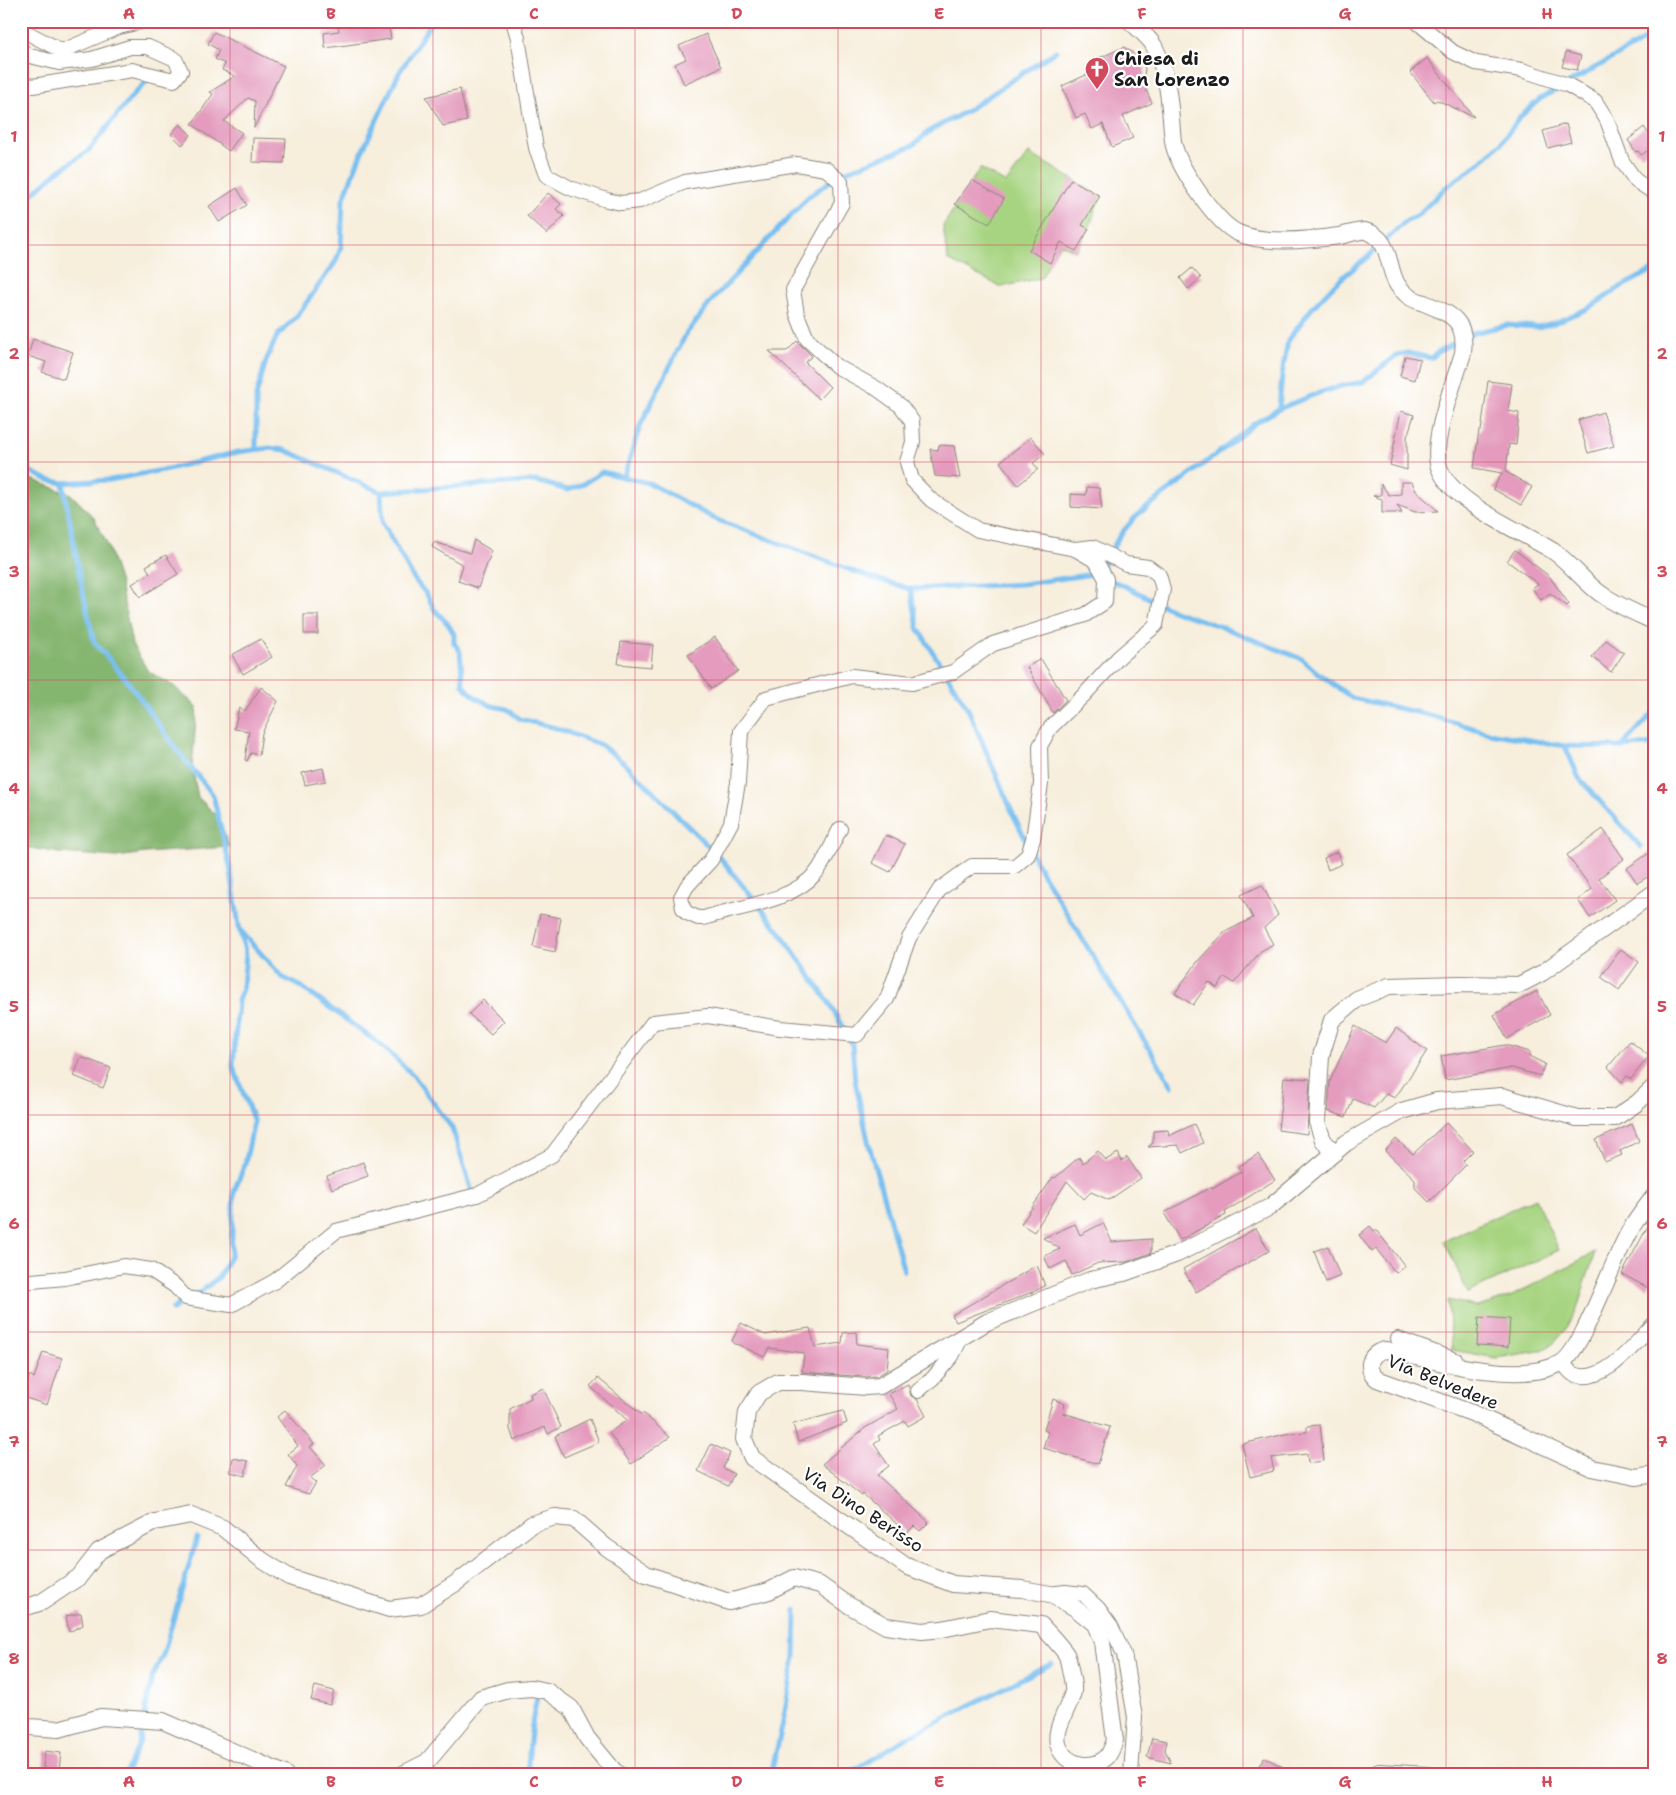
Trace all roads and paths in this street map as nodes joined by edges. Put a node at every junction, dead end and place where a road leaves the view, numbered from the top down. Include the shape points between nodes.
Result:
1 (144, 21) edge
2 (513, 21) edge
3 (1130, 21) edge
4 (1416, 21) edge
5 (21, 35) edge
6 (21, 49) edge
7 (21, 84) edge
8 (1655, 193) edge
9 (1075, 549) junction
10 (1655, 622) edge
11 (840, 829) dead end
12 (1655, 892) edge
13 (1655, 1086) edge
14 (1334, 1153) junction
15 (1655, 1195) edge
16 (21, 1282) edge
17 (1655, 1323) edge
18 (961, 1338) junction
19 (1398, 1339) dead end
20 (1563, 1363) junction
21 (1488, 1371) junction
22 (918, 1391) dead end
23 (1655, 1474) edge
24 (1050, 1594) junction
25 (21, 1607) edge
26 (21, 1724) edge
27 (285, 1774) edge
28 (403, 1774) edge
29 (619, 1774) edge
30 (1131, 1774) edge
31 (1372, 1774) edge
32 (1427, 1774) edge

1 - 5 street via 119,27 62,51 26,32
2 - 9 street via 536,148 546,175 570,188 621,203 640,201 685,182 796,164 826,169 841,182 842,203 793,290 797,314 807,339 836,366 901,406 912,421 913,442 907,462 912,480 931,500 978,530
3 - 10 street via 1154,45 1168,87 1174,146 1192,183 1218,217 1237,233 1262,239 1303,240 1364,231 1374,235 1388,253 1396,283 1408,297 1446,312 1462,329 1464,347 1436,452 1446,480 1474,505 1554,552 1604,596
4 - 8 street via 1453,52 1476,64 1522,70 1568,85 1595,102 1607,120 1622,161 1636,181
6 - 7 street via 26,55 59,63 92,59 130,47 148,47 175,59 181,71 174,80 132,70 65,82 33,86
9 - 11 street via 1096,561 1106,579 1105,602 1085,615 993,644 953,672 912,683 852,676 766,698 741,730 738,783 731,824 711,860 683,891 683,908 692,916 704,918 773,899 802,885 816,872
9 - 16 street via 1093,547 1126,564 1148,567 1159,575 1163,589 1156,625 1119,657 1050,728 1040,746 1041,784 1028,855 1015,866 972,866 940,889 909,938 887,999 857,1034 780,1028 708,1016 653,1022 552,1155 476,1195 336,1231 276,1281 231,1305 186,1298 151,1270 124,1266 65,1278
12 - 14 street via 1542,973 1519,985 1389,986 1357,999 1332,1020 1321,1056 1317,1122 1323,1140
13 - 14 street, Via Dino Berisso via 1615,1118 1577,1118 1502,1096 1437,1101 1402,1111
14 - 18 street, Via Dino Berisso via 1270,1207 1178,1254 1124,1273 1090,1280 987,1322
15 - 20 street via 1629,1232 1578,1345
17 - 20 street via 1613,1365 1594,1376 1572,1373
18 - 22 street via 952,1356
18 - 24 street, Via Dino Berisso via 880,1386 778,1382 759,1393 747,1412 744,1440 752,1458 906,1566 953,1584
19 - 21 street
20 - 21 street, Via Belvedere via 1538,1371
21 - 23 street, Via Belvedere via 1386,1350 1372,1356 1369,1366 1377,1379 1472,1413 1592,1468 1636,1478
24 - 25 street, Via Dino Berisso via 1095,1624 1102,1642 1115,1740 1106,1757 1089,1765 1070,1761 1058,1746 1056,1736 1073,1690 1067,1656 1041,1625 990,1619 922,1631 886,1626 820,1585 794,1578 769,1591 729,1602 646,1574 606,1547 574,1519 555,1517 532,1524 456,1583 421,1605 389,1609 289,1578 223,1528 191,1515 155,1522 100,1551 79,1576 42,1602
24 - 30 street via 1083,1594 1111,1626 1124,1654 1135,1717
26 - 27 street via 29,1728 59,1729 101,1717 163,1721
28 - 29 street via 426,1762 481,1698 508,1690 531,1688 547,1691 571,1708 588,1738
31 - 32 street via 1379,1771

